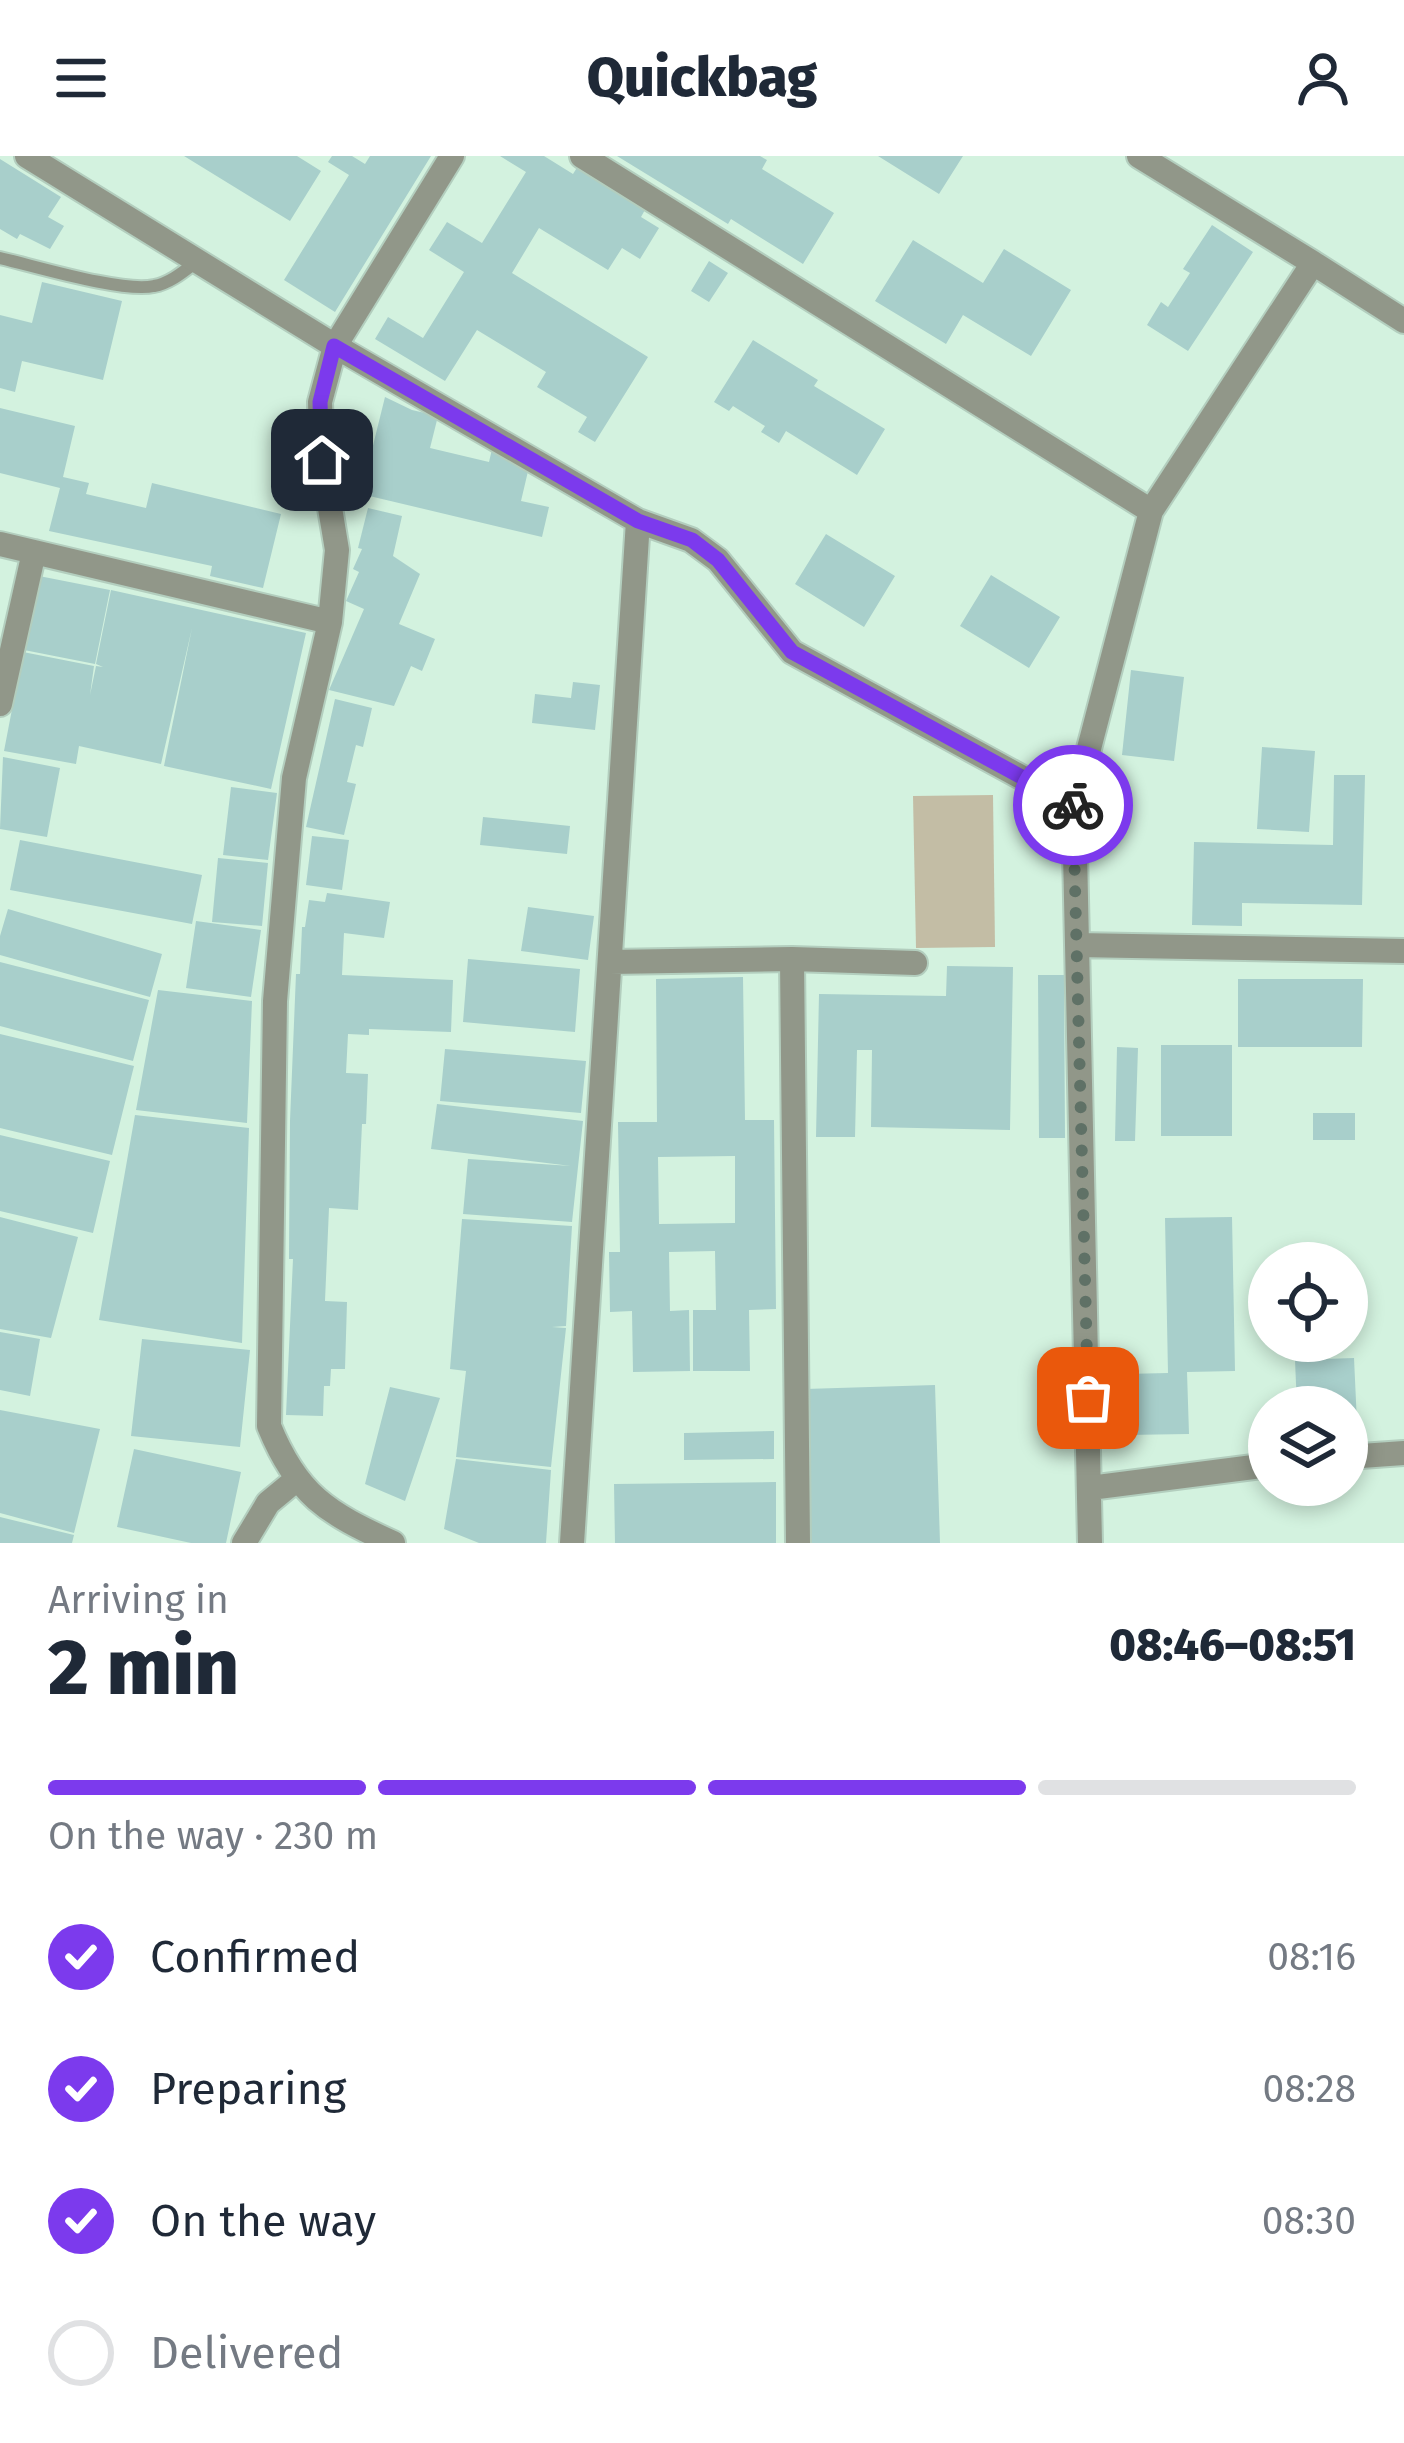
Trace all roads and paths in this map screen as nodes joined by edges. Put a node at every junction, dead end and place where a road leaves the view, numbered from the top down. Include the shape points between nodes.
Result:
1 (27, 156) edge
2 (452, 156) edge
3 (582, 156) edge
4 (1139, 156) edge
5 (0, 258) edge
6 (196, 261) junction
7 (1313, 262) junction
8 (1404, 321) edge
9 (334, 346) junction
10 (1151, 511) junction
11 (638, 521) junction
12 (0, 544) edge
13 (34, 552) junction
14 (330, 622) junction
15 (0, 704) edge
16 (1074, 806) junction
17 (1077, 945) junction
18 (1404, 951) edge
19 (792, 959) junction
20 (610, 962) junction
21 (915, 963) dead end
22 (1404, 1453) edge
23 (1368, 1456) edge
24 (1248, 1468) edge
25 (297, 1479) junction
26 (1090, 1488) junction
27 (244, 1543) edge
28 (393, 1543) edge
29 (572, 1543) edge
30 (798, 1543) edge
31 (1090, 1543) edge

1 - 6 street
2 - 9 street
3 - 10 street
4 - 7 street
5 - 6 lane via 152,287
6 - 9 street
7 - 8 street
7 - 10 street
9 - 11 street
9 - 14 street via 320,402 337,550
10 - 16 street
11 - 16 street via 692,540 718,560 792,652
11 - 20 street
12 - 13 street
13 - 14 street
13 - 15 street
14 - 25 street via 294,778 275,1001 269,1426
16 - 17 street
17 - 18 street
17 - 26 street
19 - 20 street
19 - 21 street
19 - 30 street
20 - 29 street
22 - 23 street
24 - 26 street
25 - 27 street via 268,1503
25 - 28 street via 342,1519
26 - 31 street

